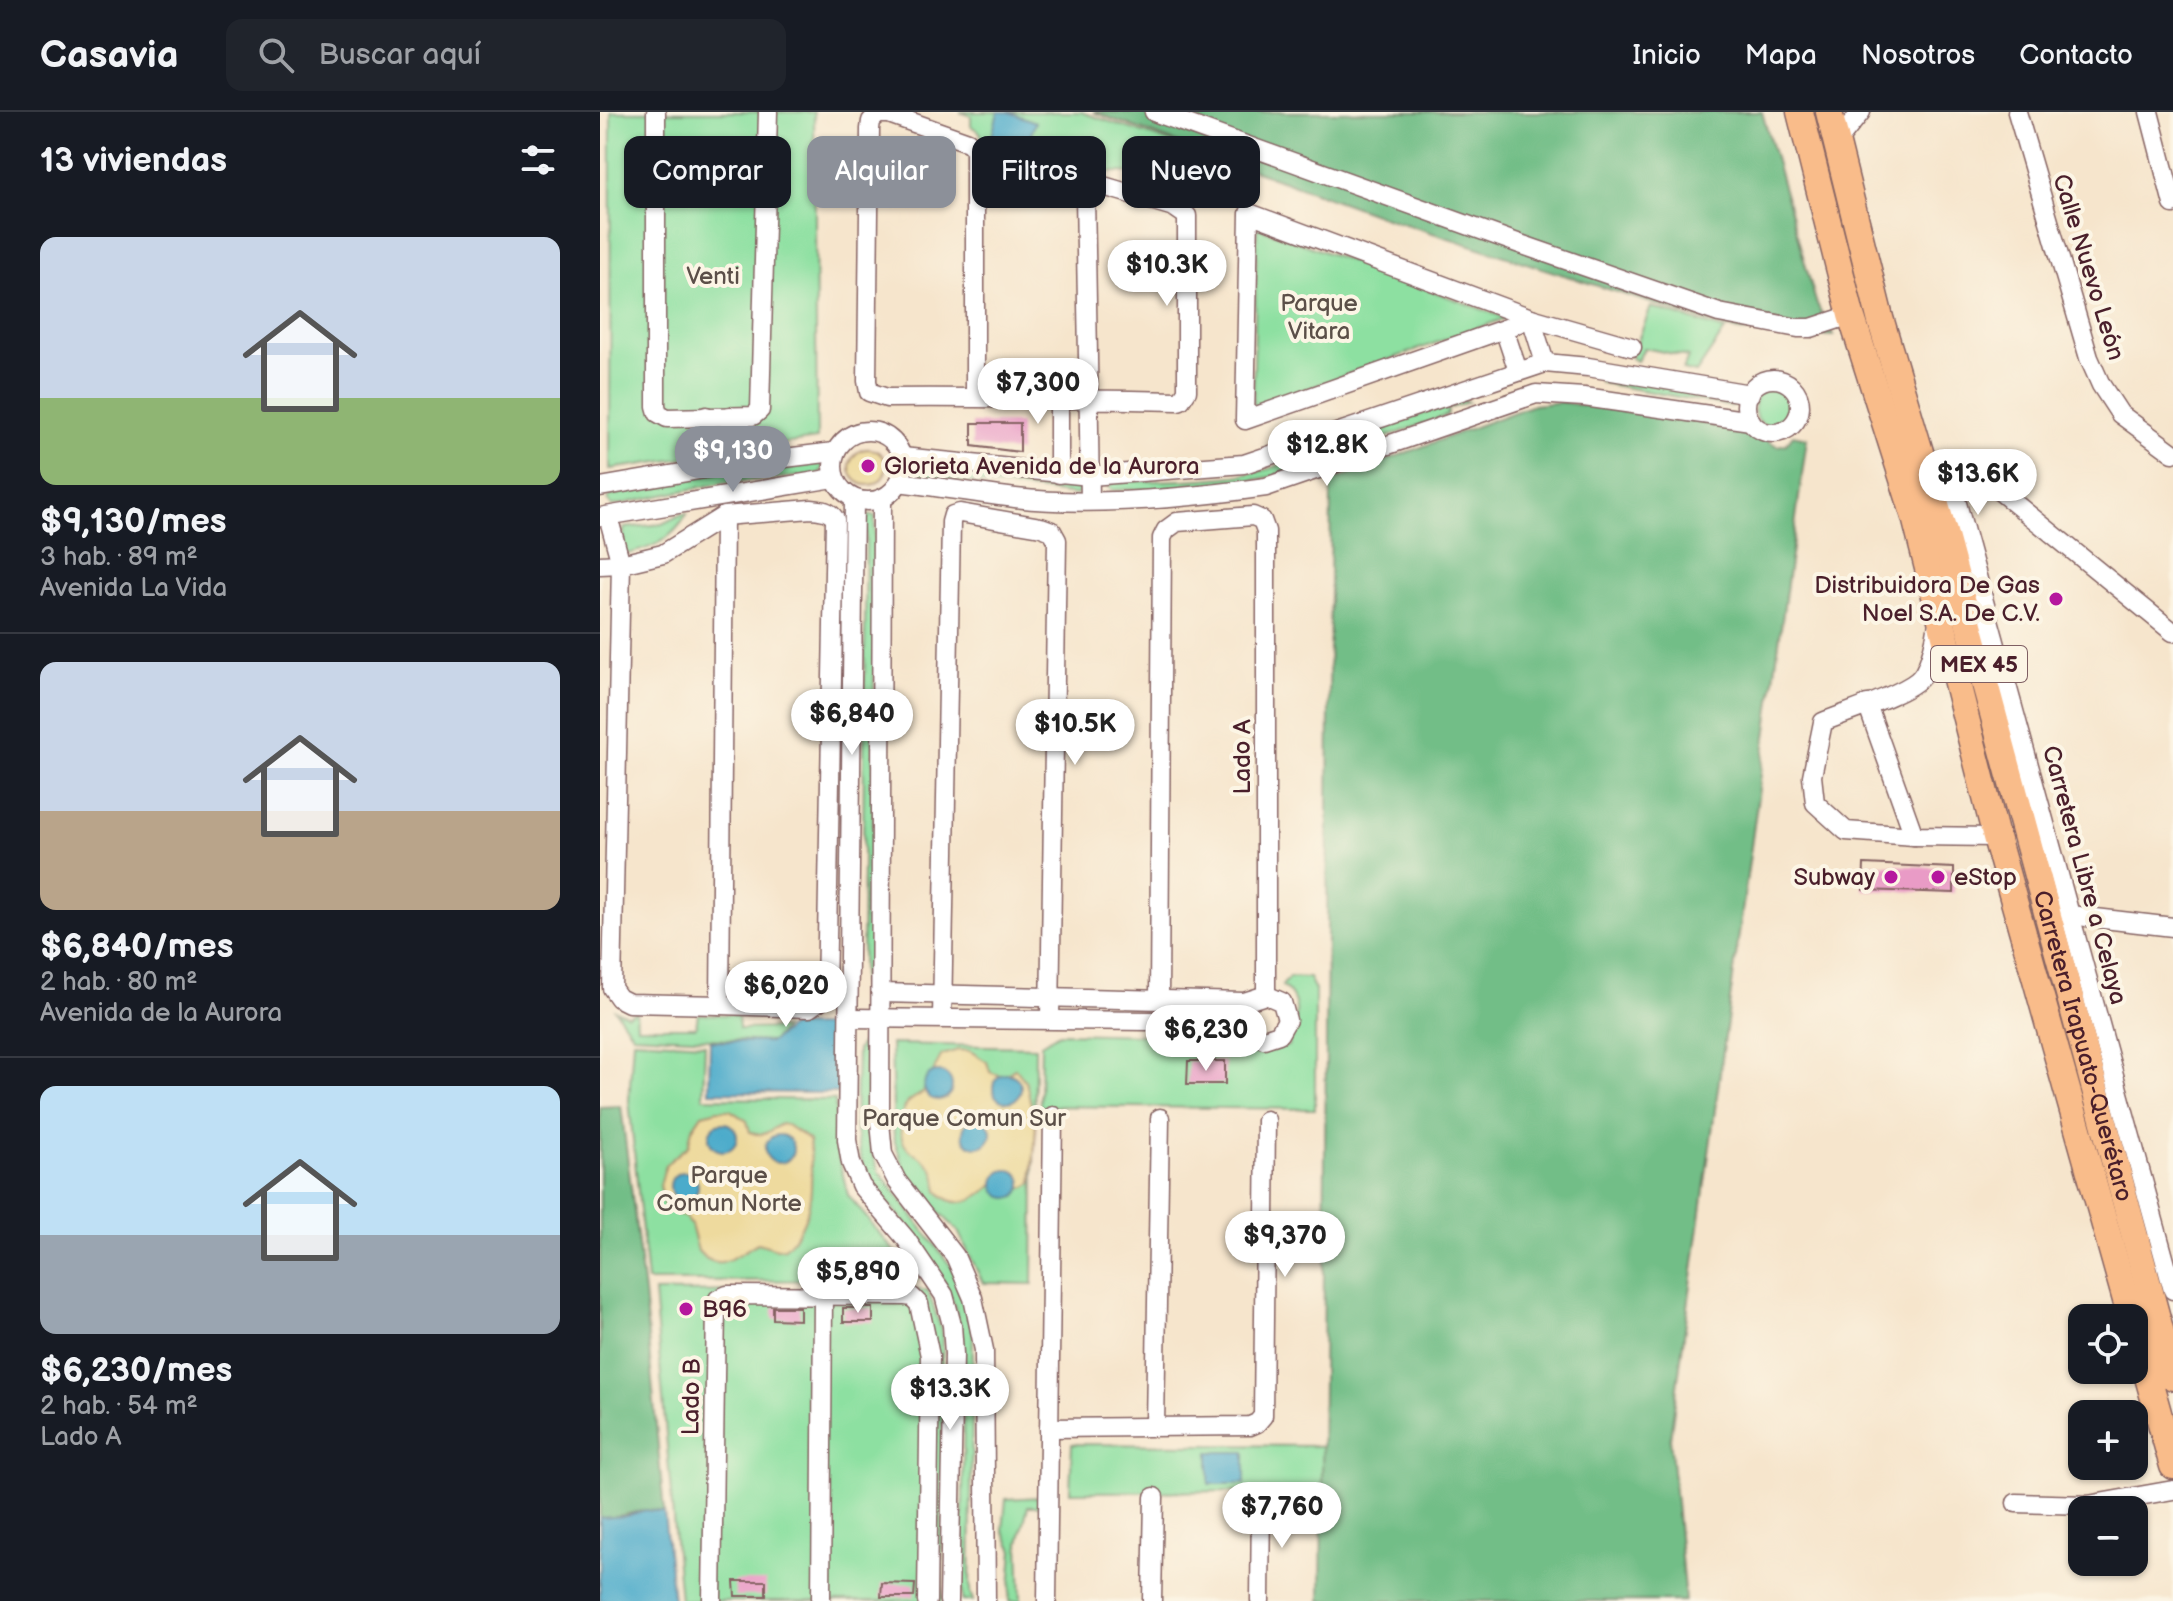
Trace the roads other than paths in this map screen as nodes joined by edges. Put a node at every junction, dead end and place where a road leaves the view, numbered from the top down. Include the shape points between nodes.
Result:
1 (656, 112) edge
2 (768, 112) edge
3 (1154, 112) edge
4 (1829, 112) edge
5 (1861, 112) edge
6 (2017, 112) edge
7 (2149, 112) edge
8 (1800, 114) edge
9 (1837, 142) junction
10 (2173, 204) edge
11 (1851, 315) junction
12 (1531, 318) junction
13 (1504, 329) junction
14 (1632, 347) dead end
15 (1545, 363) junction
16 (1588, 367) junction
17 (1518, 371) junction
18 (1750, 394) junction
19 (975, 397) junction
20 (1584, 397) junction
21 (1059, 398) junction
22 (1089, 399) junction
23 (706, 416) junction
24 (730, 416) junction
25 (1751, 421) junction
26 (1295, 448) junction
27 (834, 452) junction
28 (2173, 453) edge
29 (902, 457) junction
30 (728, 465) junction
31 (705, 468) junction
32 (1937, 471) junction
33 (1059, 474) junction
34 (1304, 474) junction
35 (1090, 476) junction
36 (834, 478) junction
37 (1981, 481) junction
38 (899, 482) junction
39 (600, 487) edge
40 (854, 499) junction
41 (882, 499) junction
42 (1090, 501) junction
43 (1958, 507) junction
44 (724, 516) junction
45 (604, 517) edge
46 (1943, 529) junction
47 (621, 564) junction
48 (600, 565) edge
49 (1940, 614) junction
50 (2173, 632) edge
51 (1867, 704) junction
52 (1914, 836) junction
53 (1996, 837) junction
54 (2059, 914) junction
55 (2173, 927) edge
56 (881, 993) junction
57 (942, 993) junction
58 (1266, 995) junction
59 (1051, 997) junction
60 (1159, 1000) junction
61 (720, 1005) junction
62 (849, 1018) junction
63 (879, 1018) junction
64 (942, 1018) junction
65 (1050, 1019) junction
66 (1053, 1116) dead end
67 (1160, 1118) dead end
68 (1266, 1120) dead end
69 (2141, 1218) junction
70 (2173, 1223) edge
71 (2173, 1290) edge
72 (823, 1296) junction
73 (2127, 1304) edge
74 (2148, 1377) edge
75 (2173, 1377) edge
76 (1155, 1426) junction
77 (1049, 1428) junction
78 (2173, 1466) edge
79 (2173, 1490) edge
80 (1154, 1497) dead end
81 (1261, 1498) dead end
82 (2016, 1503) dead end
83 (712, 1601) edge
84 (821, 1601) edge
85 (927, 1601) edge
86 (949, 1601) edge
87 (986, 1601) edge
88 (1047, 1601) edge
89 (1152, 1601) edge
90 (1260, 1601) edge

1 - 23 street via 656,406 667,418
2 - 24 street via 761,406 756,416
3 - 11 street via 1719,313 1798,328
4 - 9 highway, Carretera Irapuato-Querétaro / MEX 45
5 - 9 street
6 - 28 street, Calle Nuevo León via 2101,385 2120,414
7 - 10 street
8 - 11 highway, MEX 45
9 - 32 highway, Carretera Irapuato-Querétaro / MEX 45 via 1880,318
11 - 49 highway, MEX 45
12 - 13 street
12 - 13 street via 1249,213 1245,420
12 - 14 street
12 - 15 street
13 - 17 street
15 - 16 street
15 - 17 street
16 - 18 street
16 - 20 street
17 - 26 street
18 - 25 street
18 - 25 street via 1762,382 1778,380 1792,387 1800,402 1798,418 1779,433 1763,431
19 - 19 street via 975,149 968,142 878,114 870,129 869,392 887,398
19 - 21 street
20 - 25 street
20 - 34 street via 1527,396
21 - 22 street
21 - 33 street
22 - 22 street via 1085,197 1100,185 1174,207 1187,216 1187,391 1178,401
22 - 35 street
23 - 24 street
23 - 31 street
24 - 30 street
26 - 34 street
26 - 35 street via 1244,464
27 - 29 street via 846,438 868,430 889,438
27 - 30 street
27 - 36 street
29 - 33 street
29 - 38 street
30 - 31 street
31 - 39 street
32 - 37 street
32 - 43 street, Carretera Libre a Celaya
32 - 46 highway, Carretera Irapuato-Querétaro / MEX 45
33 - 35 street
34 - 42 street via 1251,489
35 - 42 street
36 - 40 street
36 - 45 street
37 - 43 street
37 - 50 street
38 - 41 street
38 - 42 street via 1016,498
40 - 41 street
40 - 62 street
41 - 56 street
43 - 46 street
43 - 54 street, Carretera Libre a Celaya
44 - 47 street via 663,554
44 - 61 street
44 - 61 street via 811,509 835,519 826,992 801,1009
45 - 47 street
46 - 54 highway, Carretera Irapuato-Querétaro / MEX 45
47 - 48 street
47 - 61 street via 612,988 629,1003
49 - 51 street via 1921,678
49 - 53 highway, MEX 45
51 - 52 street
51 - 52 street via 1823,722 1812,776 1815,803 1846,831
52 - 53 street
53 - 73 highway, MEX 45
54 - 55 street
54 - 69 highway, Carretera Irapuato-Querétaro / MEX 45
56 - 57 street
56 - 63 street
57 - 59 street
57 - 59 street via 951,522 960,513 1041,527 1057,540
57 - 64 street
58 - 60 street via 1244,1002
58 - 60 street, Lado A via 1266,531 1262,520 1253,516 1177,522 1162,538
58 - 65 street via 1278,999 1287,1015 1283,1031 1268,1039 1255,1036 1244,1022
59 - 60 street
59 - 65 street
62 - 63 street
62 - 86 street via 851,1163 861,1186 944,1295 952,1325
63 - 64 street
63 - 87 street via 883,1154 897,1181 955,1256 973,1298 984,1350
64 - 65 street
66 - 77 street
67 - 76 street
68 - 76 street via 1263,1416 1250,1426
69 - 70 street
69 - 71 street
69 - 75 highway, Carretera Irapuato-Querétaro / MEX 45
72 - 83 street, Lado B via 727,1295 717,1301
72 - 84 street
72 - 85 street, Lado B via 912,1297 919,1304 930,1356
74 - 78 highway
76 - 77 street
77 - 88 street
79 - 82 street via 2088,1505
80 - 89 street
81 - 90 street

